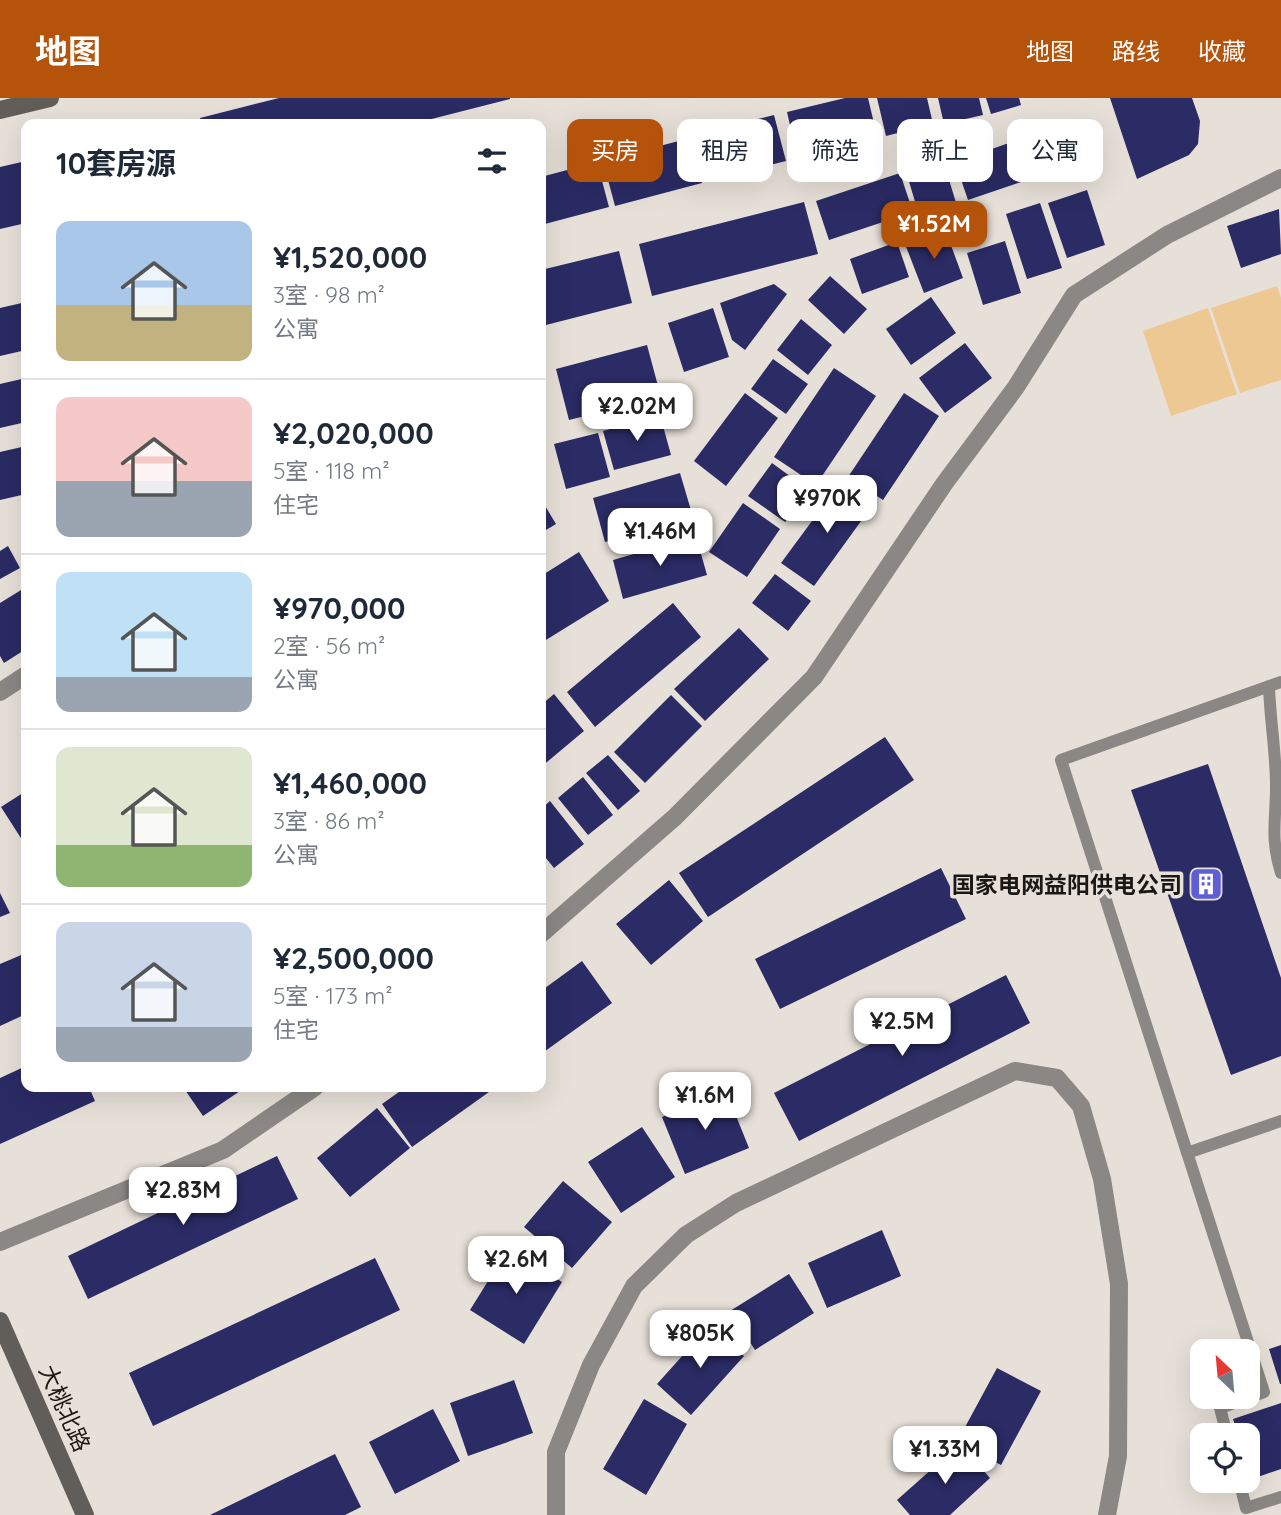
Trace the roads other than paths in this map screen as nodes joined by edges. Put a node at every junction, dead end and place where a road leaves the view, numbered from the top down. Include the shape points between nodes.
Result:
1 (50, 98) edge
2 (0, 110) edge
3 (1281, 178) edge
4 (21, 678) edge
5 (1275, 684) edge
6 (0, 692) edge
7 (1281, 873) edge
8 (546, 929) edge
9 (308, 1092) edge
10 (1281, 1121) edge
11 (1188, 1153) junction
12 (0, 1242) edge
13 (0, 1321) edge
14 (1224, 1423) edge
15 (1240, 1493) edge
16 (1281, 1497) edge
17 (1241, 1511) edge
18 (85, 1515) edge
19 (556, 1515) edge
20 (1107, 1515) edge

1 - 2 street
3 - 8 street via 1167,235 1074,295 1016,387 944,484 814,677 675,817
4 - 6 street
5 - 7 lane via 1273,845
5 - 11 lane via 1061,760
9 - 12 street via 223,1150
10 - 11 lane
11 - 14 lane via 1264,1392 1220,1408
13 - 18 street, 大桃北路
15 - 17 lane
16 - 17 lane
19 - 20 street via 556,1452 592,1365 634,1286 685,1235 736,1203 1015,1071 1057,1078 1081,1106 1102,1179 1119,1284 1118,1456

